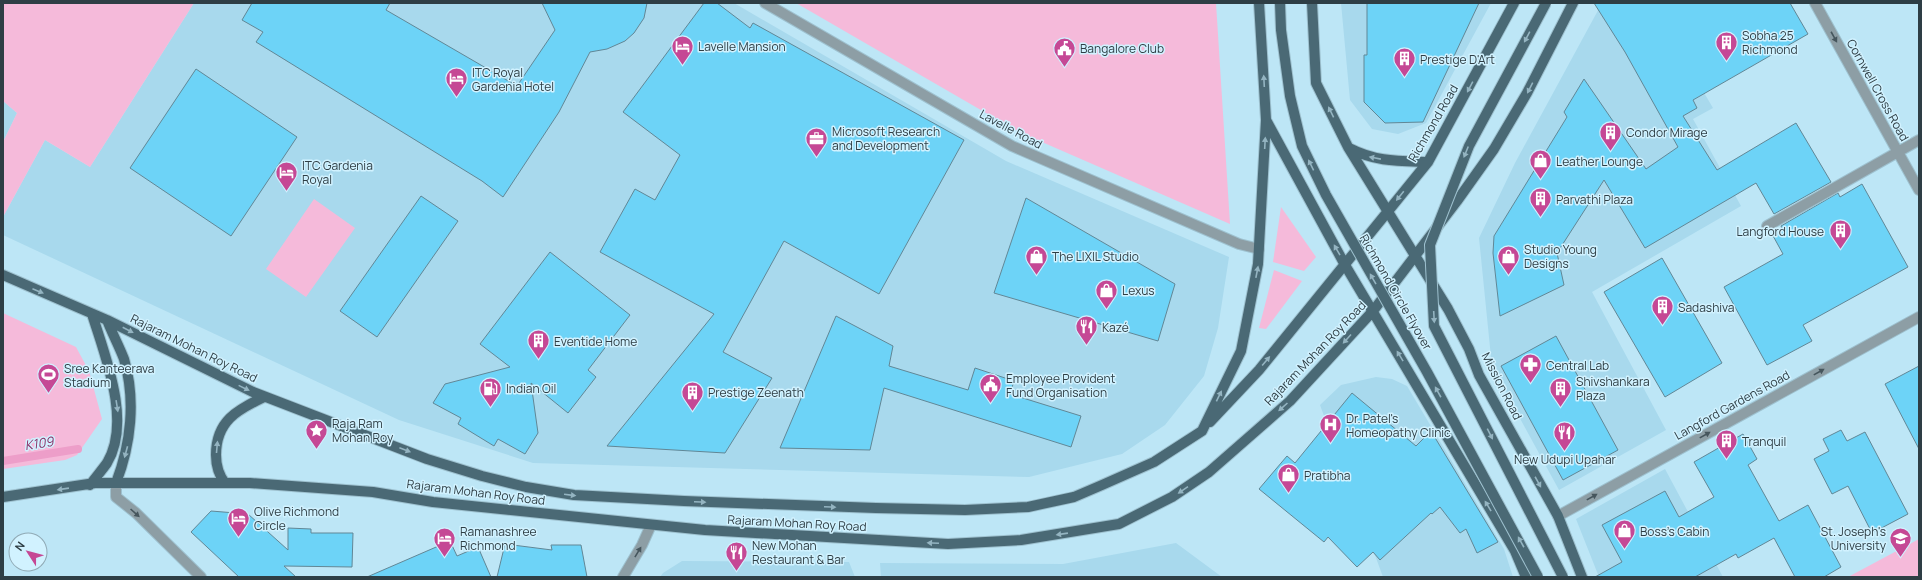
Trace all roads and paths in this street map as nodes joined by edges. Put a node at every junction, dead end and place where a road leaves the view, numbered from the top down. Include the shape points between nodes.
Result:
1 (766, 3) edge
2 (1259, 3) edge
3 (1280, 3) edge
4 (1312, 3) edge
5 (1514, 3) edge
6 (1546, 3) edge
7 (1573, 3) edge
8 (1815, 3) edge
9 (1266, 120) junction
10 (1919, 140) edge
11 (1348, 147) junction
12 (1898, 152) junction
13 (1428, 162) junction
14 (1919, 190) edge
15 (1389, 211) junction
16 (1767, 226) dead end
17 (1259, 250) junction
18 (1414, 255) junction
19 (1345, 265) junction
20 (3, 275) edge
21 (1373, 311) junction
22 (92, 314) junction
23 (1919, 317) edge
24 (107, 320) junction
25 (264, 396) junction
26 (1202, 431) junction
27 (116, 483) junction
28 (225, 483) junction
29 (90, 485) junction
30 (3, 497) edge
31 (1558, 516) junction
32 (651, 525) junction
33 (628, 575) edge
34 (201, 577) edge
35 (1526, 577) edge
36 (1538, 577) edge
37 (1563, 577) edge
38 (1582, 577) edge

1 - 17 street, Lavelle Road via 1012,146 1239,244
9 -> 2 main road
36 -> 3 main road, Richmond Circle Flyover, bridge via 1427,372 1326,195 1302,146 1290,96
11 -> 4 main road, Mission Road via 1316,83
5 -> 13 main road, Richmond Road
6 -> 37 main road, Richmond Circle Flyover, bridge via 1469,146 1430,245 1434,326
7 -> 18 main road, Rajaram Mohan Roy Road via 1527,93 1494,149
8 -> 12 street, Cornwell Cross Road
17 -> 9 main road
19 -> 9 main road
10 - 12 street
13 -> 11 main road via 1388,161 1364,156
11 - 15 main road, Mission Road
12 - 14 street, Cornwell Cross Road
12 - 16 street
13 -> 15 main road, Richmond Road
15 - 18 main road, Mission Road
15 - 19 main road, Richmond Road
26 -> 17 main road via 1241,352
18 - 21 main road, Rajaram Mohan Roy Road
18 -> 31 main road, Mission Road via 1448,309 1469,349 1479,375
19 - 21 main road
26 -> 19 main road, Rajaram Mohan Roy Road via 1259,370
20 -> 22 main road, Rajaram Mohan Roy Road
21 -> 32 main road, Rajaram Mohan Roy Road via 1290,401 1209,472 1172,497 1119,524 1021,540 948,544
35 -> 21 main road via 1515,551
22 - 24 main road, Rajaram Mohan Roy Road
22 -> 29 main road via 111,376 118,411 115,440 108,462
31 -> 23 street, Langford Gardens Road
24 -> 25 main road, Rajaram Mohan Roy Road
24 -> 27 main road via 124,359 129,388 129,441
25 -> 26 main road, Rajaram Mohan Roy Road via 427,459 526,487 574,495 876,508 965,510 1028,507 1074,497 1154,462
28 -> 25 main road via 219,475 216,461 218,434 228,418
27 - 28 main road, Rajaram Mohan Roy Road
27 - 29 main road, Rajaram Mohan Roy Road
27 -> 34 street via 116,497 136,513
28 - 32 main road, Rajaram Mohan Roy Road via 373,492 433,502
29 -> 30 main road, Rajaram Mohan Roy Road
31 - 38 main road, Mission Road
33 -> 32 street

